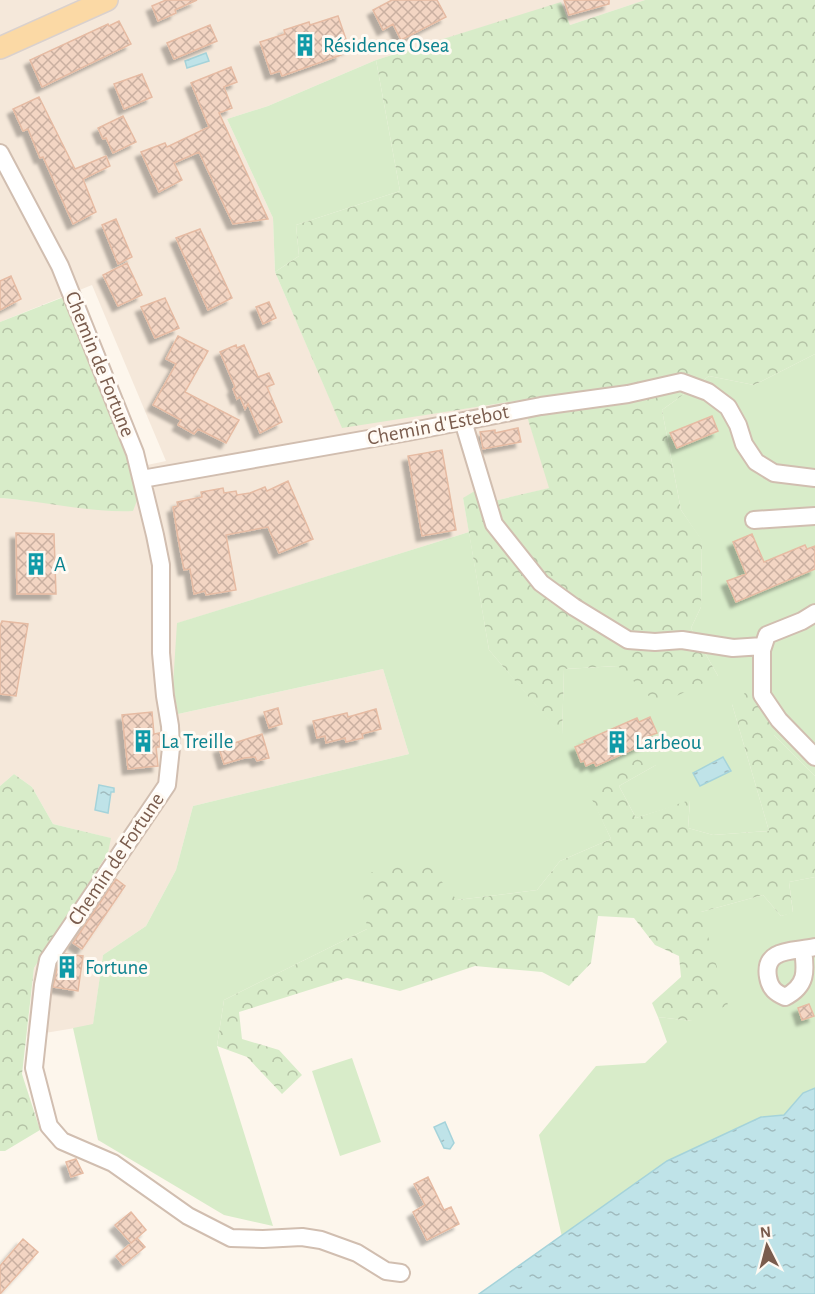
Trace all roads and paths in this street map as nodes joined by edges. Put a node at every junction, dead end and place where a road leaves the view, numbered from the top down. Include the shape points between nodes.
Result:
1 (107, 0) edge
2 (0, 48) edge
3 (0, 153) edge
4 (463, 421) junction
5 (815, 478) edge
6 (142, 479) junction
7 (815, 516) edge
8 (754, 520) dead end
9 (815, 613) edge
10 (763, 646) junction
11 (815, 757) edge
12 (401, 1273) dead end

1 - 2 main road
3 - 6 street, Chemin de Fortune via 60,266
4 - 5 street, Chemin d'Estebot via 681,382 708,392 728,407 756,462 774,473
4 - 6 street, Chemin d'Estebot
4 - 10 street via 494,524 541,583 628,640 682,640 733,648
6 - 12 street, Chemin de Fortune via 161,565 161,653 171,748 167,785 48,960 34,1068 50,1126 62,1141 113,1163 188,1216 231,1238 321,1240 357,1253 386,1271
7 - 8 street
9 - 10 street via 767,636
10 - 11 street via 762,695 779,720

